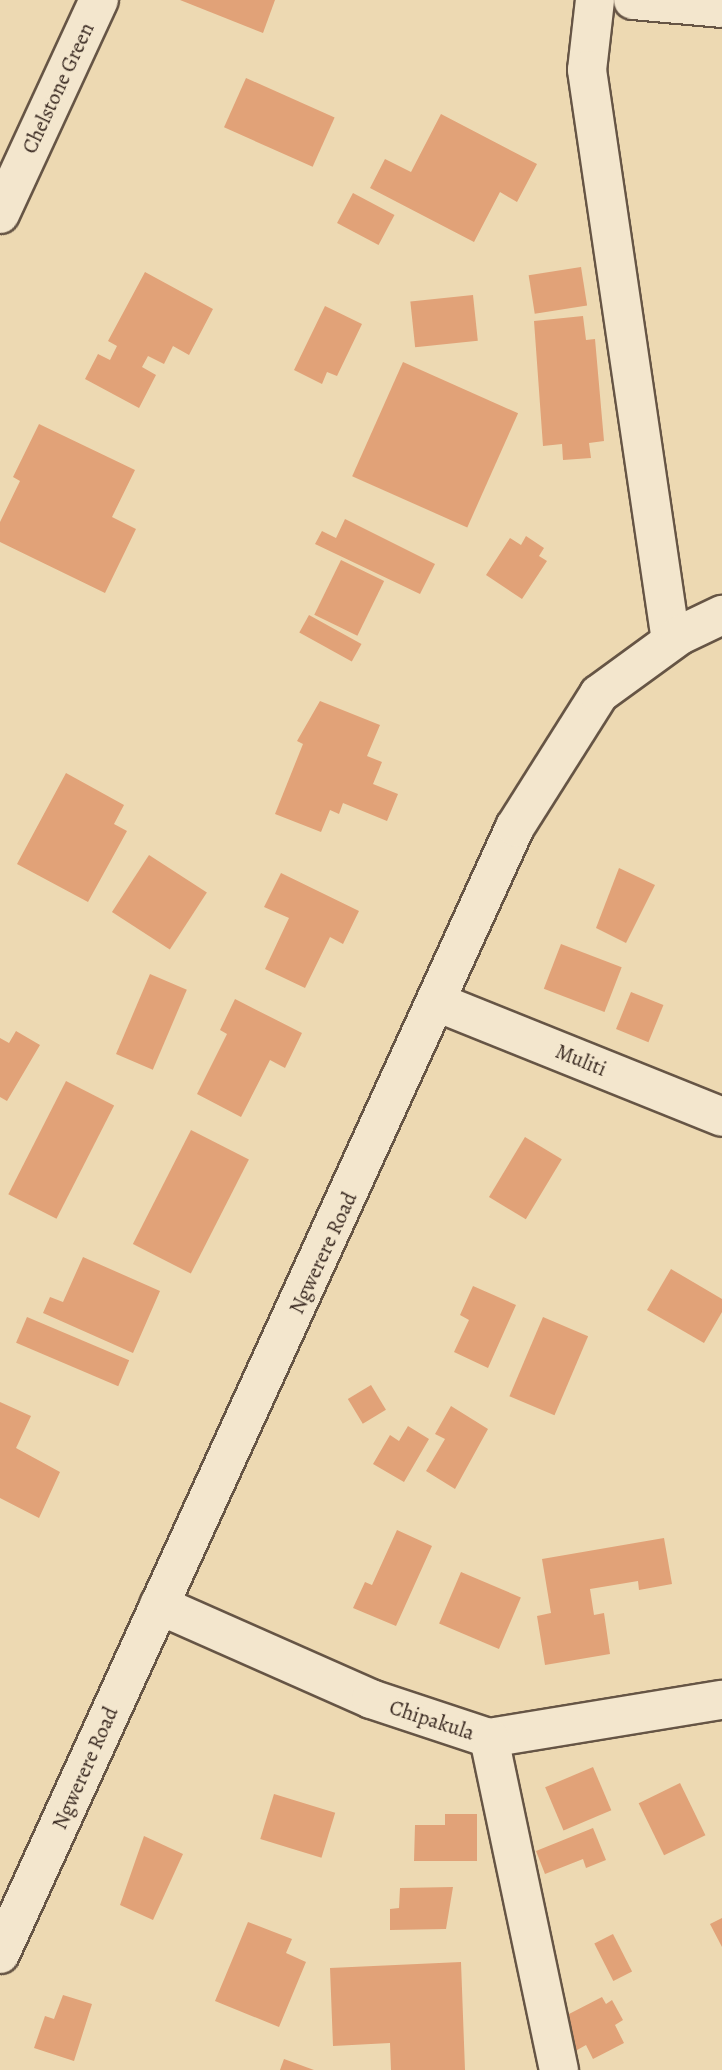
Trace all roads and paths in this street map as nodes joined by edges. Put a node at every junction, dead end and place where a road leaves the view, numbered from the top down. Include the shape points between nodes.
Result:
1 (99, 0) edge
2 (595, 0) edge
3 (633, 0) edge
4 (722, 9) edge
5 (0, 214) edge
6 (722, 615) edge
7 (671, 641) junction
8 (439, 1003) junction
9 (722, 1117) edge
10 (159, 1605) junction
11 (722, 1700) edge
12 (489, 1738) junction
13 (3, 1940) edge
14 (559, 2070) edge

1 - 5 street, Chelstone Green
2 - 7 street via 587,70
3 - 4 street
6 - 7 street, Ngwerere Road
7 - 8 street, Ngwerere Road via 599,694 565,738 515,827
8 - 9 street, Muliti
8 - 10 street, Ngwerere Road
10 - 12 street, Chipakula via 371,1699
10 - 13 street, Ngwerere Road
11 - 12 street, Chipakula
12 - 14 street

